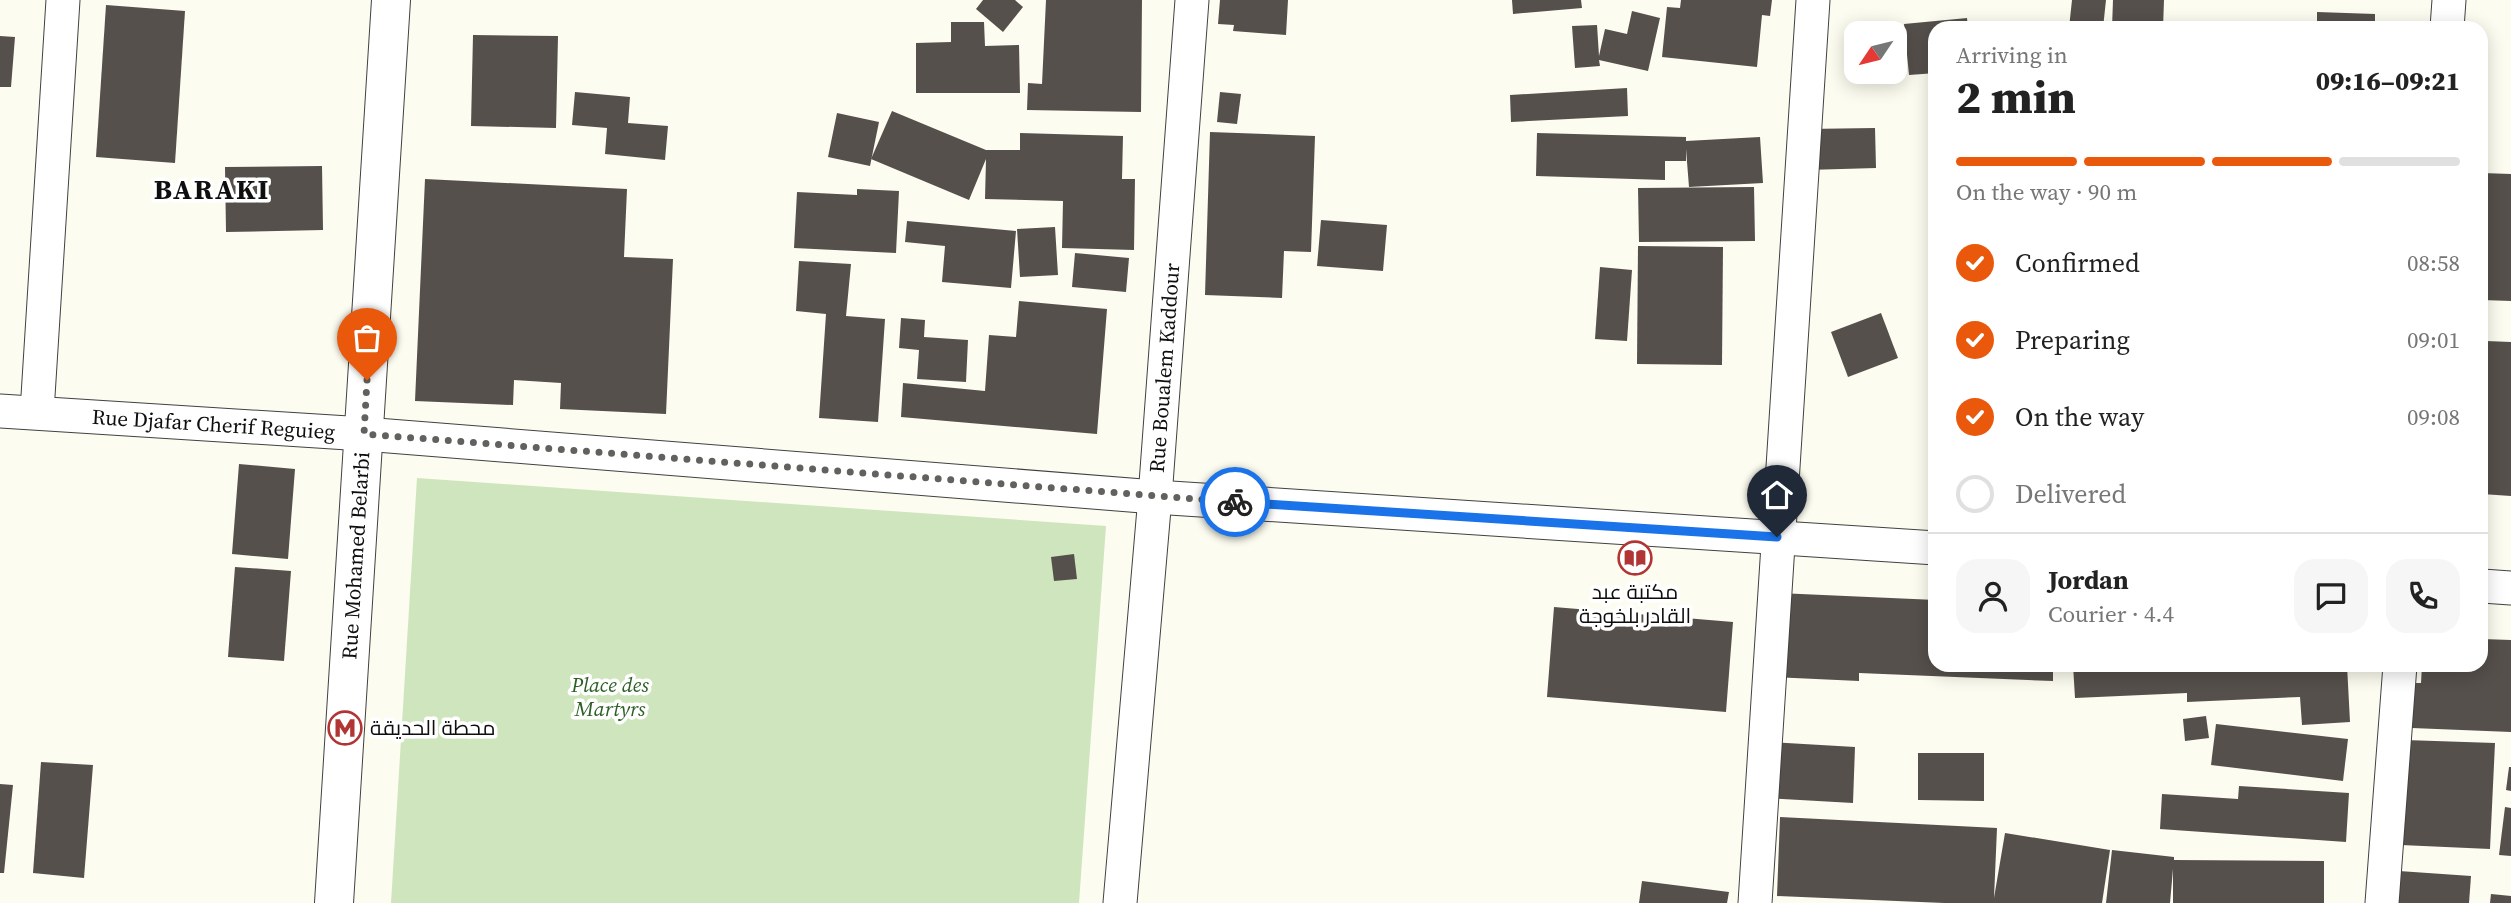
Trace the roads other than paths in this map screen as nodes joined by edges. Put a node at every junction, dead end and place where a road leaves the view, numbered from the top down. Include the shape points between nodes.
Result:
1 (63, 0) edge
2 (391, 0) edge
3 (1192, 0) edge
4 (1813, 0) edge
5 (2449, 0) edge
6 (2448, 21) edge
7 (0, 411) edge
8 (37, 412) junction
9 (364, 434) junction
10 (1155, 497) junction
11 (1777, 537) junction
12 (1928, 547) edge
13 (2488, 586) edge
14 (2511, 588) edge
15 (2399, 672) edge
16 (334, 903) edge
17 (1120, 903) edge
18 (1755, 903) edge
19 (2382, 903) edge

1 - 8 street
2 - 9 street, Rue Mohamed Belarbi
3 - 10 street, Rue Boualem Kaddour
4 - 11 street
5 - 6 street
7 - 8 street, Rue Djafar Cherif Reguieg
8 - 9 street, Rue Djafar Cherif Reguieg
9 - 10 street, Rue Djafar Cherif Reguieg
9 - 16 street, Rue Mohamed Belarbi
10 - 11 street, Rue Djafar Cherif Reguieg
10 - 17 street, Rue Boualem Kaddour
11 - 12 street, Rue Djafar Cherif Reguieg
11 - 18 street
13 - 14 street
15 - 19 street

